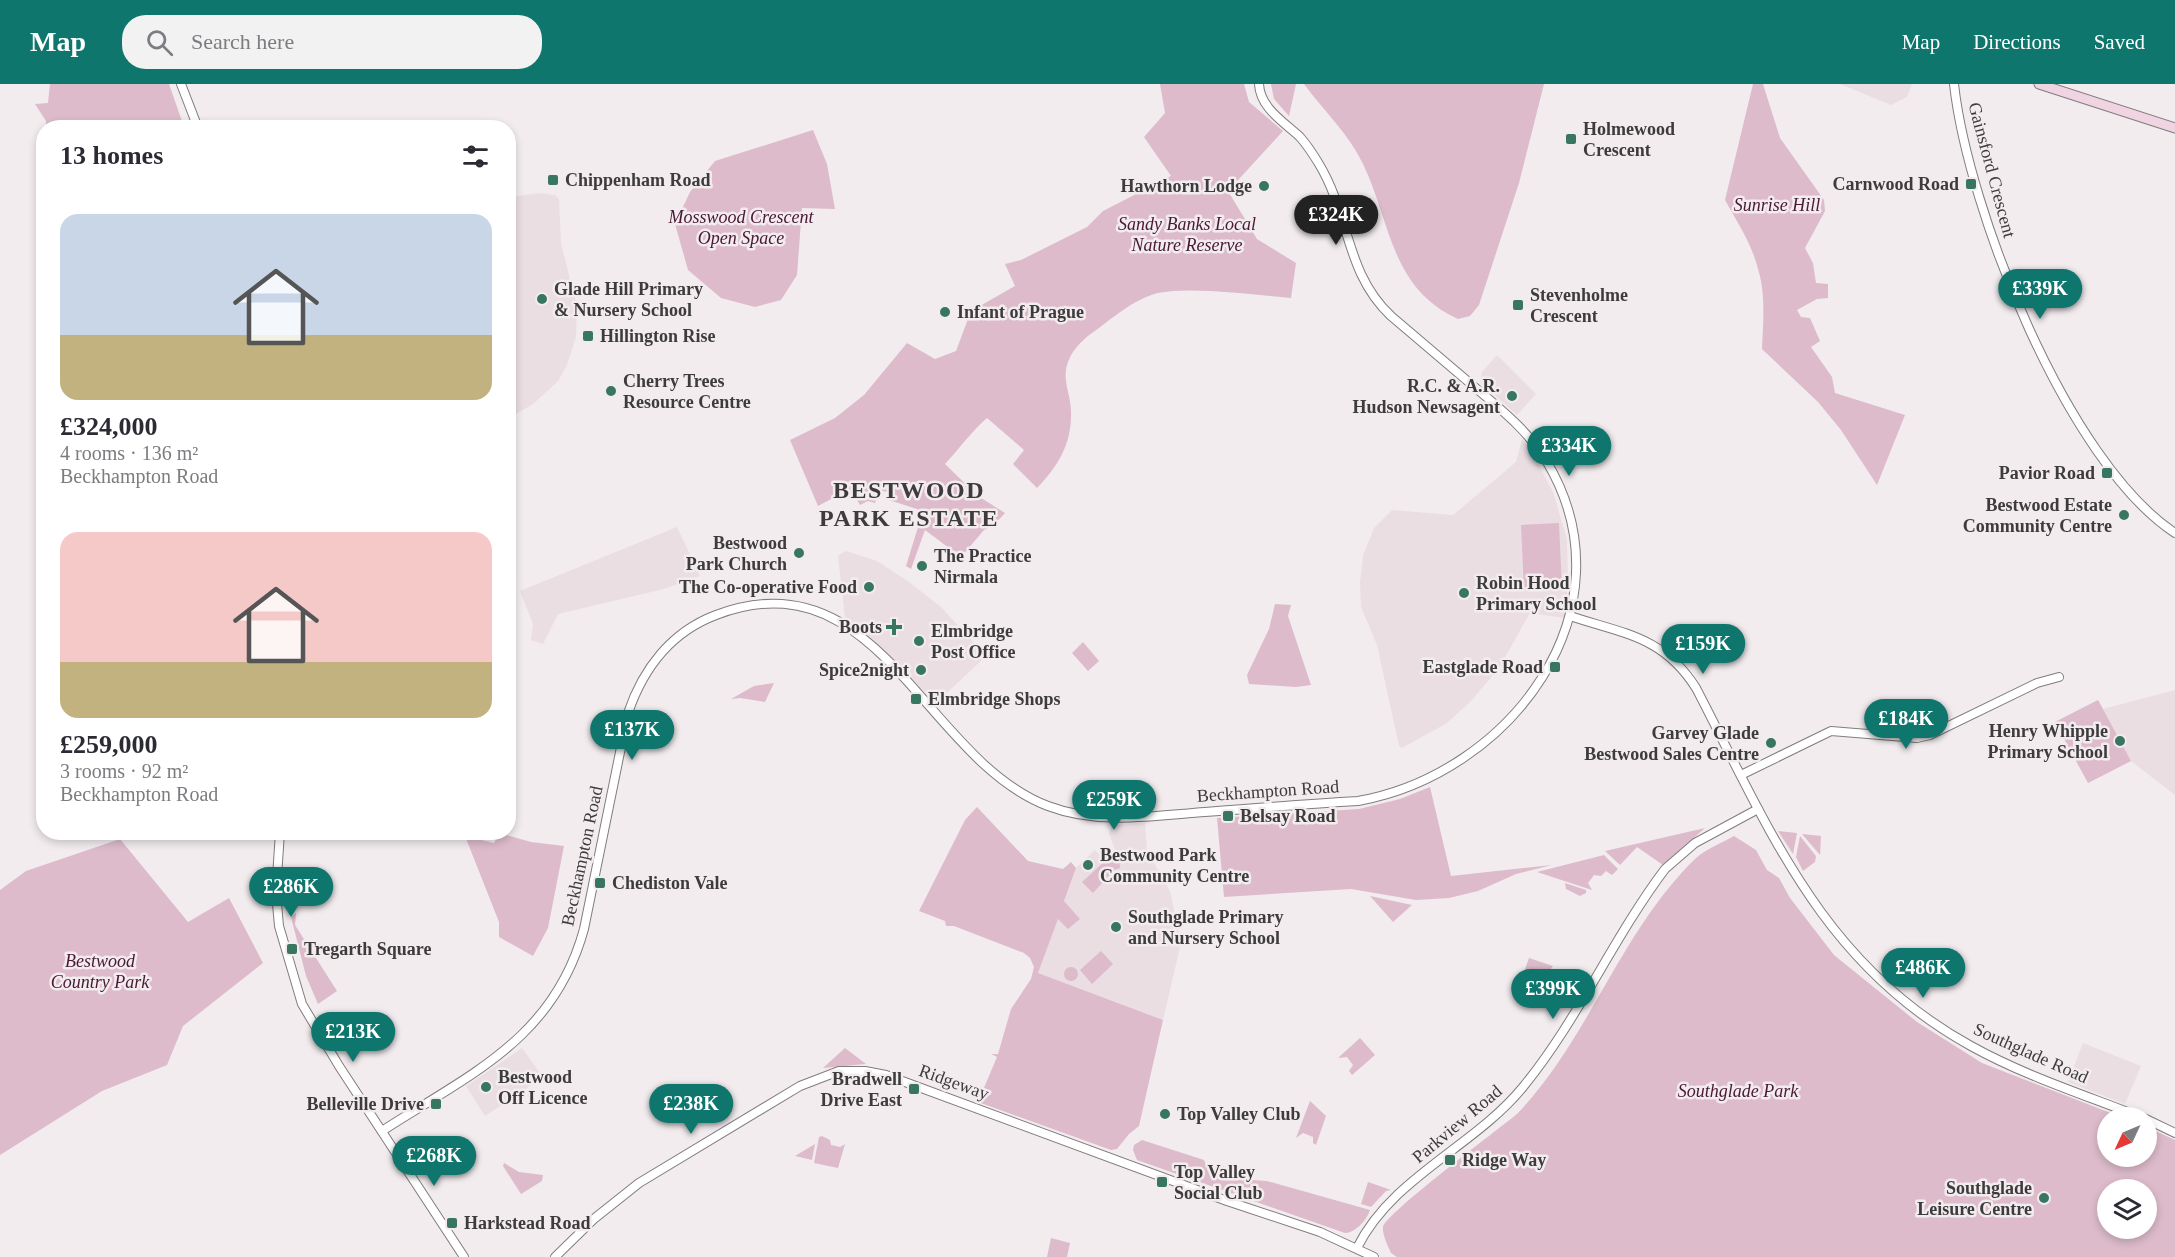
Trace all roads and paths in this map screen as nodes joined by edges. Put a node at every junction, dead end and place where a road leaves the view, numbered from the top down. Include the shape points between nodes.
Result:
1 (181, 84) edge
2 (1259, 84) edge
3 (1954, 84) edge
4 (2039, 84) edge
5 (195, 120) edge
6 (2175, 128) edge
7 (2175, 532) edge
8 (1570, 616) junction
9 (2059, 677) dead end
10 (1741, 775) junction
11 (1758, 809) junction
12 (280, 840) edge
13 (2117, 1107) edge
14 (2157, 1124) edge
15 (382, 1131) junction
16 (2175, 1133) edge
17 (1357, 1248) junction
18 (465, 1257) edge
19 (555, 1257) edge
20 (1374, 1257) edge

1 - 5 street
2 - 8 street, Beckhampton Road via 1263,100 1302,140 1326,177 1358,271 1374,298 1516,423 1547,463 1562,494 1574,540 1576,577
3 - 7 street, Gainsford Crescent via 1982,207 2027,322 2060,388 2103,457 2152,514
4 - 6 main road
8 - 10 street via 1646,641 1670,656 1695,688
8 - 15 street, Beckhampton Road via 1545,674 1512,717 1471,754 1426,780 1359,801 1125,818 1070,813 1015,789 977,757 876,647 834,617 766,605 707,618 663,650 635,693 584,929 561,989 514,1044
9 - 10 street via 2037,683 1930,735 1917,738 1831,731
10 - 11 street
11 - 13 street, Southglade Road via 1800,886 1823,918 1876,976 1916,1011 2002,1062
11 - 17 street, Parkview Road via 1695,843 1665,869 1522,1088 1490,1121 1392,1199
12 - 15 street via 277,908 283,947 294,981 312,1023
14 - 16 street, Southglade Road
15 - 18 street
17 - 19 street, Ridgeway via 896,1078 856,1070 824,1075 800,1086 675,1159 618,1198
17 - 20 street, Ridgeway

